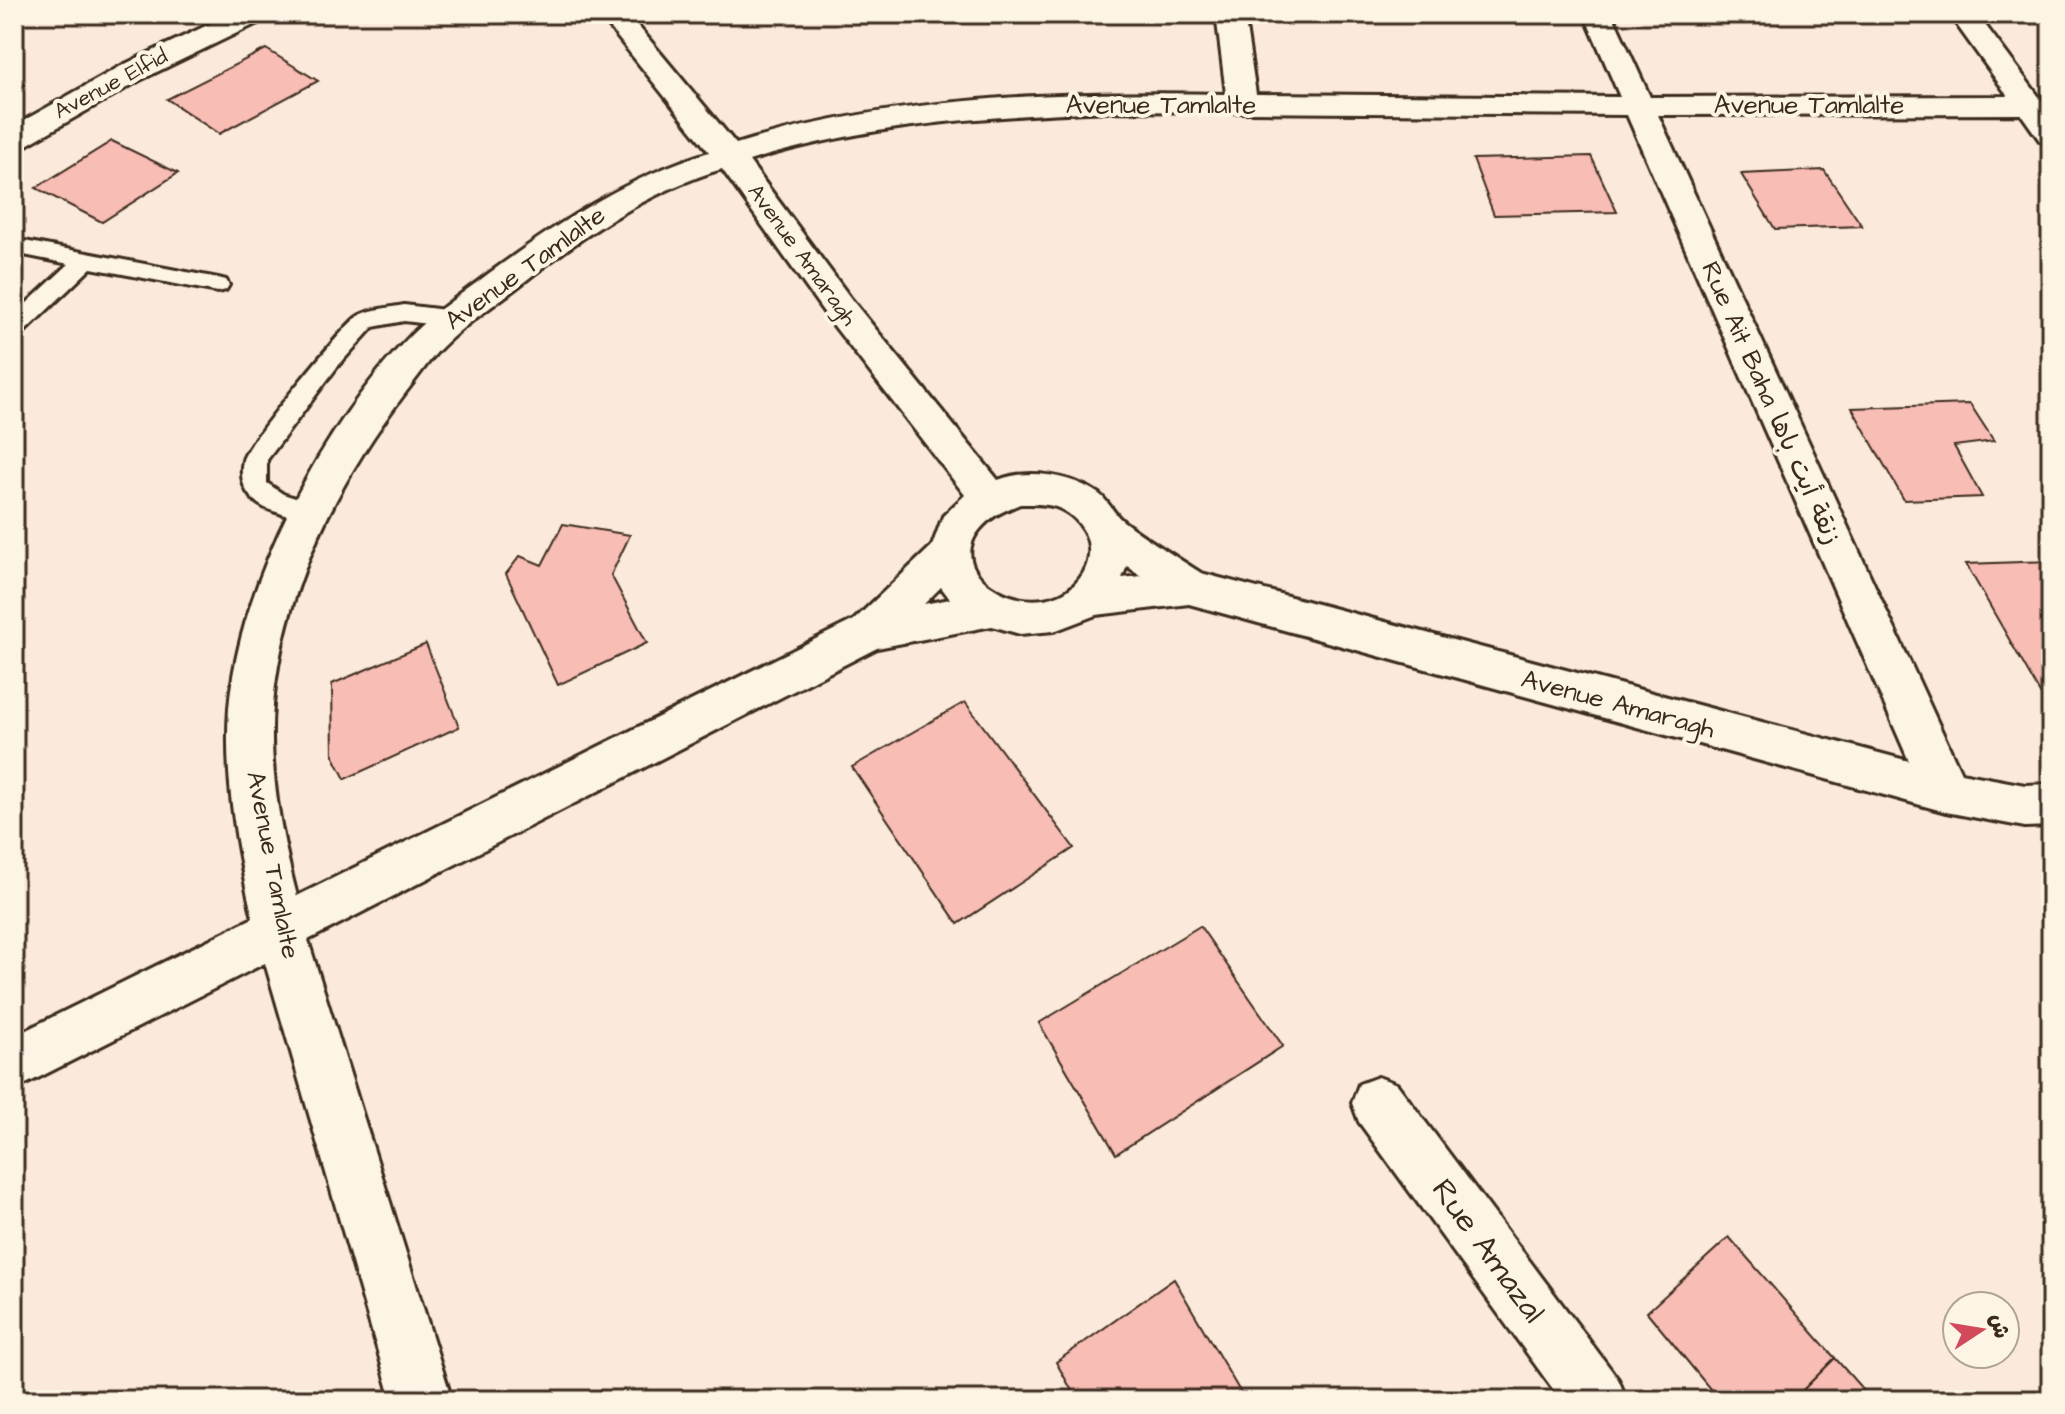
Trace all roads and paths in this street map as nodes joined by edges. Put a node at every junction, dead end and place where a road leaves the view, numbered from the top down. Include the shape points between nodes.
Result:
1 (254, 14) edge
2 (613, 14) edge
3 (1230, 14) edge
4 (1598, 14) edge
5 (1963, 14) edge
6 (1242, 104) junction
7 (2029, 105) junction
8 (1638, 106) junction
9 (2051, 134) edge
10 (14, 139) edge
11 (729, 156) junction
12 (14, 246) edge
13 (86, 260) junction
14 (218, 285) dead end
15 (454, 319) junction
16 (14, 328) edge
17 (989, 497) junction
18 (311, 513) junction
19 (1107, 531) junction
20 (949, 554) junction
21 (1189, 587) junction
22 (1087, 599) junction
23 (991, 609) junction
24 (869, 632) junction
25 (1946, 791) junction
26 (2051, 805) edge
27 (280, 930) junction
28 (14, 1064) edge
29 (1378, 1103) dead end
30 (422, 1400) edge
31 (1597, 1400) edge

1 - 10 street, Avenue Elfid via 178,48
2 - 11 street, Avenue Amaragh
3 - 6 street
4 - 8 street, Rue Ait Baha زنقة أيت باها
5 - 7 street
6 - 8 street, Avenue Tamlalte
6 - 11 street, Avenue Tamlalte via 960,108 873,119
7 - 8 street, Avenue Tamlalte
7 - 9 street
8 - 25 street, Rue Ait Baha زنقة أيت باها
11 - 15 street, Avenue Tamlalte via 601,210
11 - 17 street, Avenue Amaragh via 840,309
12 - 13 lane
13 - 14 lane
13 - 16 lane
15 - 18 street, Avenue Tamlalte via 431,336 364,418 337,458
15 - 18 lane via 404,313 366,321 255,458 255,487 274,501
17 - 19 street via 1015,489 1071,496
17 - 20 street via 960,521
18 - 27 street, Avenue Tamlalte via 282,575 262,641 251,707 254,790
19 - 21 street, Avenue Amaragh
19 - 22 street via 1111,555 1104,579
20 - 23 street via 955,576 969,595
20 - 24 street
21 - 22 street, Avenue Amaragh
21 - 25 street, Avenue Amaragh
22 - 23 street via 1041,617
23 - 24 street
24 - 27 street
25 - 26 street, Avenue Amaragh via 2025,806
27 - 28 street
27 - 30 street, Avenue Tamlalte
29 - 31 street, Rue Amazal

